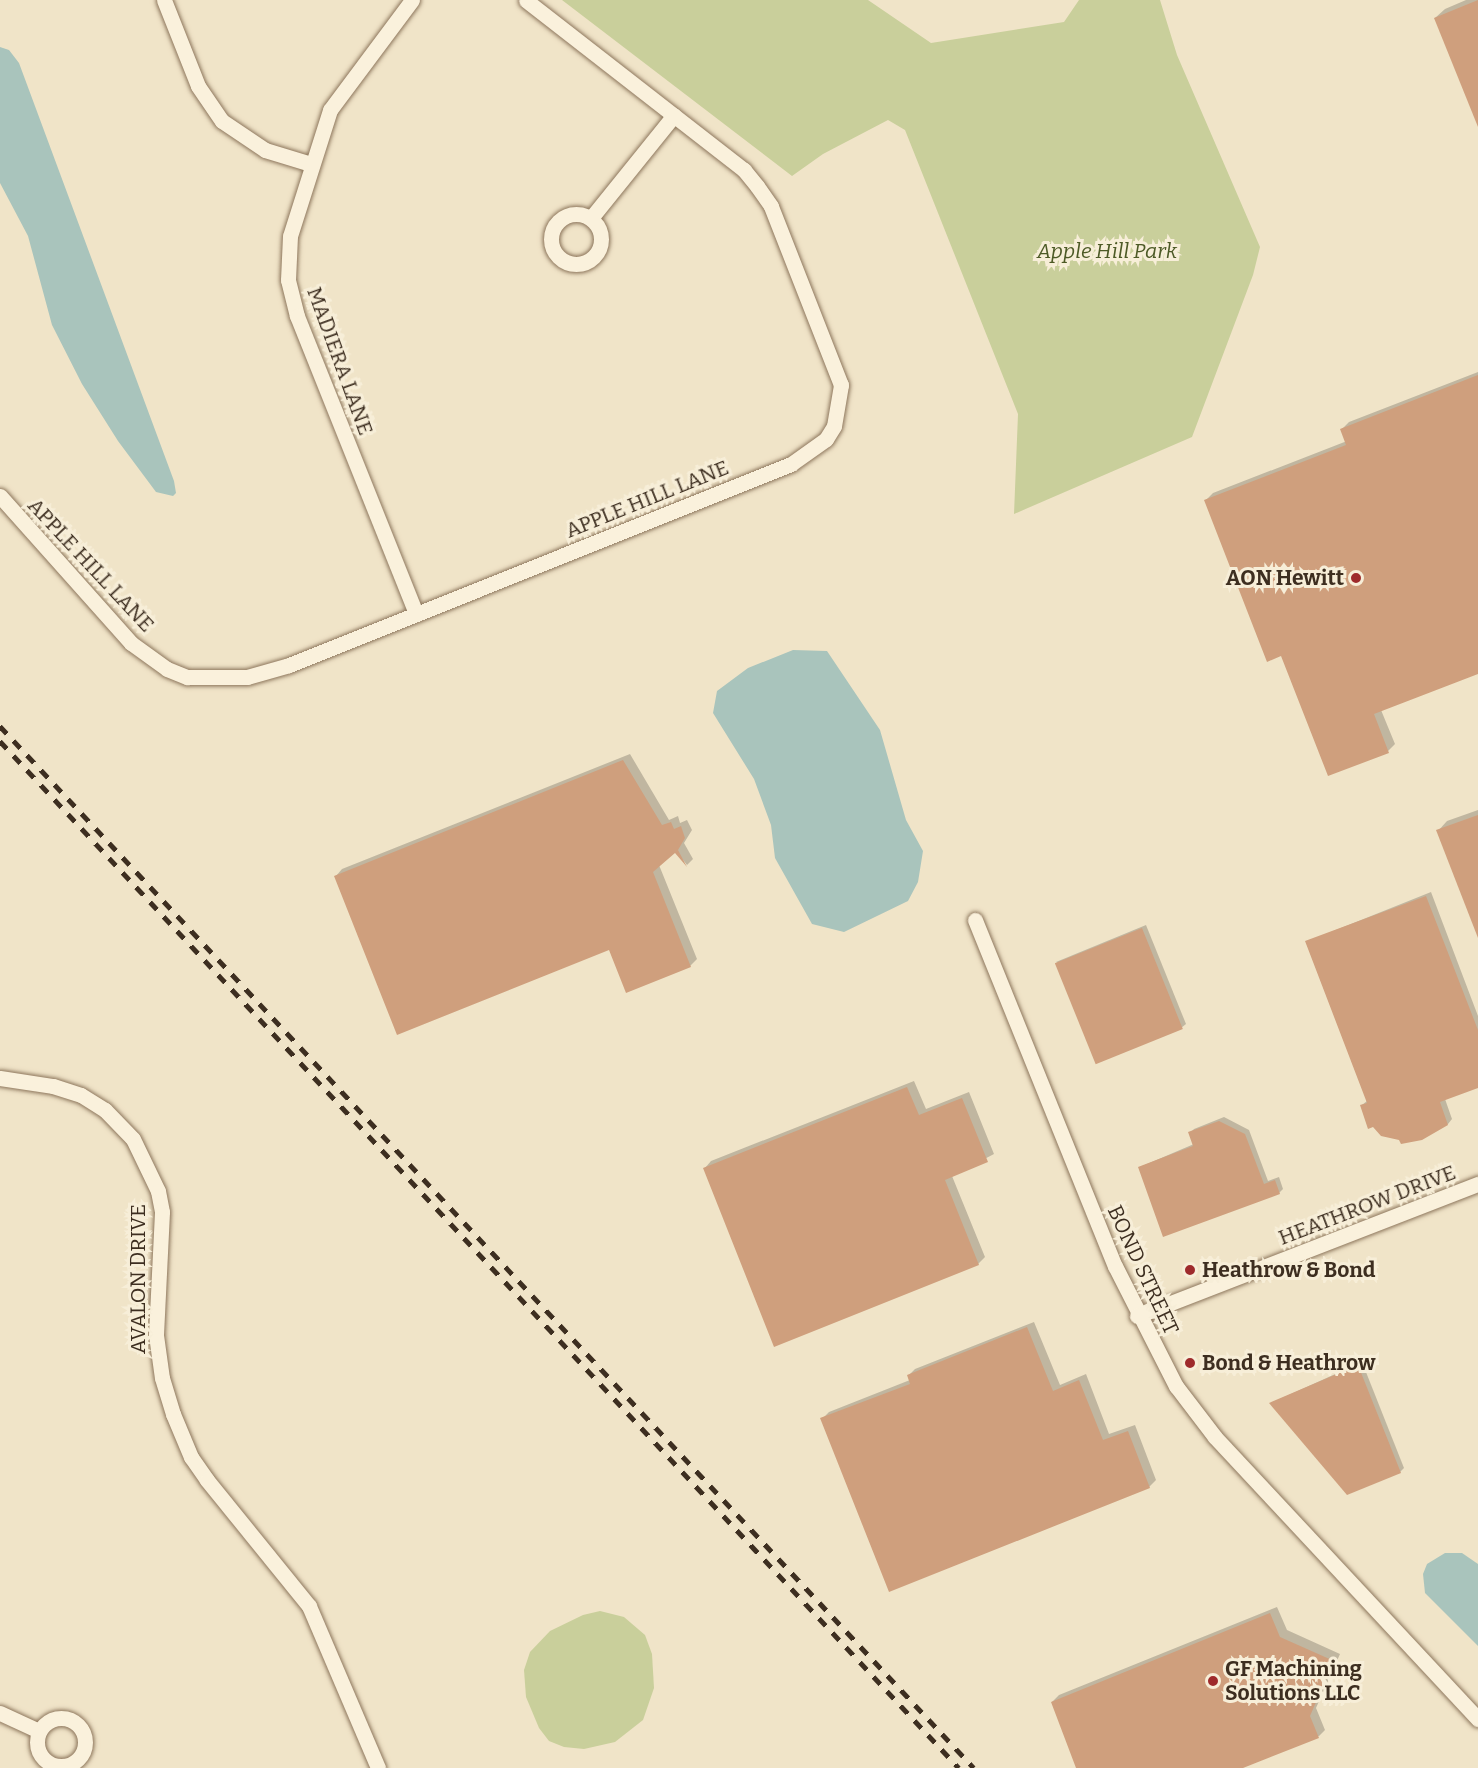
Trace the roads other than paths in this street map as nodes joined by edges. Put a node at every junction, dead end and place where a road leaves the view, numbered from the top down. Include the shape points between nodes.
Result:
1 (164, 0) edge
2 (412, 0) edge
3 (526, 0) edge
4 (674, 115) junction
5 (311, 164) junction
6 (591, 218) dead end
7 (0, 496) edge
8 (416, 614) junction
9 (975, 920) dead end
10 (0, 1078) edge
11 (1478, 1185) edge
12 (1137, 1316) junction
13 (0, 1713) edge
14 (1478, 1719) edge
15 (39, 1731) dead end
16 (378, 1768) edge

1 - 5 street via 198,86 222,121 265,150
2 - 5 street, MADIERA LANE via 336,100
3 - 4 street, APPLE HILL LANE
4 - 6 street
4 - 8 street, APPLE HILL LANE via 744,170 771,206 841,385 834,426 807,457
5 - 8 street, MADIERA LANE via 290,236 288,280 297,316
7 - 8 street, APPLE HILL LANE via 131,643 167,669 187,677 247,677 290,665
9 - 12 street, BOND STREET
10 - 16 street, AVALON DRIVE via 53,1086 81,1095 105,1110 138,1149 158,1191 162,1212 156,1335 162,1378 173,1414 191,1457 207,1480 309,1606
11 - 12 street, HEATHROW DRIVE
12 - 14 street, BOND STREET via 1176,1386 1215,1437
13 - 15 street

